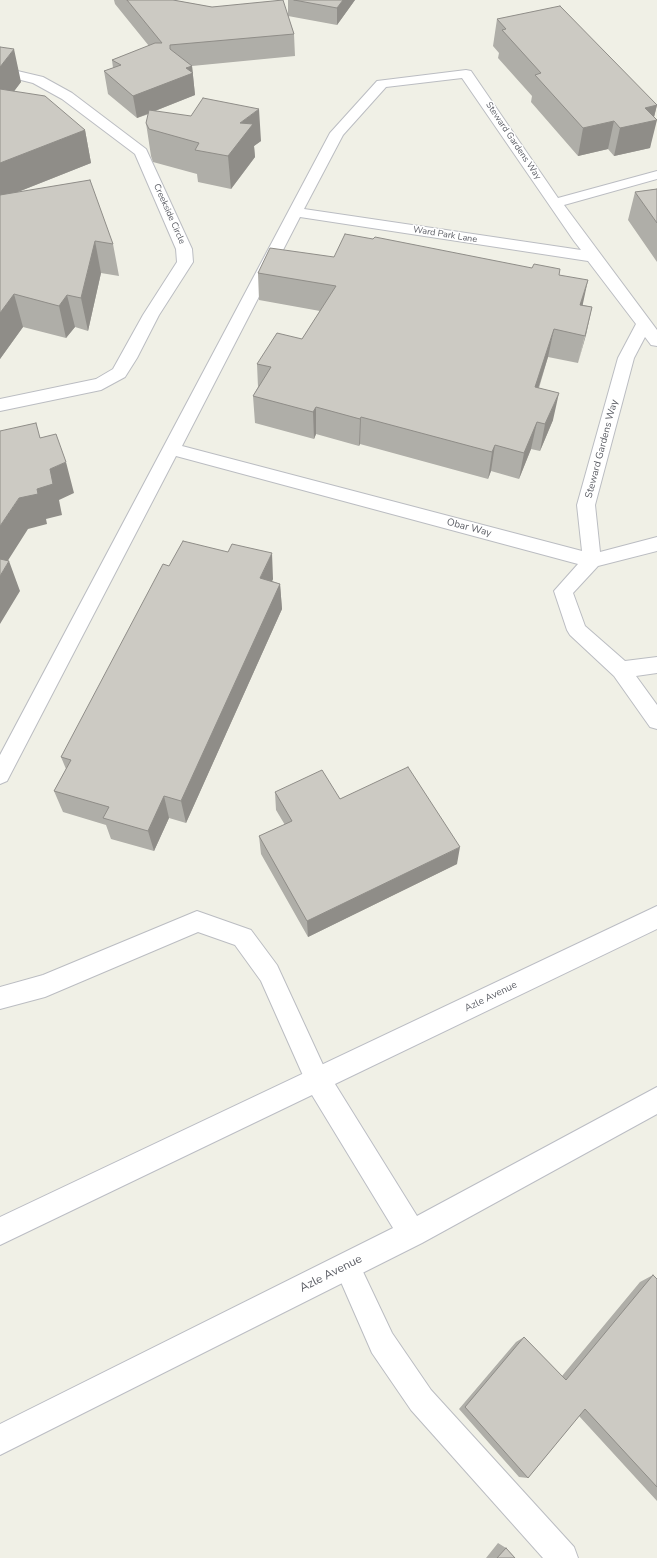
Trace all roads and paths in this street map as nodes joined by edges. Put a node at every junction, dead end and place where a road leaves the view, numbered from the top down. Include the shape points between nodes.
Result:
1 (0, 73) edge
2 (657, 175) edge
3 (555, 203) junction
4 (295, 212) junction
5 (594, 257) junction
6 (644, 324) junction
7 (657, 341) edge
8 (0, 405) edge
9 (171, 449) junction
10 (657, 544) edge
11 (592, 561) junction
12 (657, 665) edge
13 (621, 670) junction
14 (657, 721) edge
15 (0, 775) edge
16 (657, 917) edge
17 (0, 998) edge
18 (318, 1080) junction
19 (657, 1100) edge
20 (0, 1230) edge
21 (412, 1234) junction
22 (347, 1266) junction
23 (0, 1440) edge
24 (563, 1558) edge

1 - 8 lane, Creekside Circle via 38,80 67,96 141,152 184,249 185,262 151,315 119,373 101,384
2 - 3 lane
3 - 4 lane, Steward Gardens Way via 466,74 382,84 337,133
3 - 5 lane, Steward Gardens Way
4 - 5 lane, Ward Park Lane
4 - 9 lane
5 - 6 lane, Steward Gardens Way
6 - 7 lane, Steward Gardens Way
6 - 11 lane, Steward Gardens Way via 626,358 586,505
9 - 11 lane, Obar Way
9 - 15 lane
10 - 11 lane
11 - 13 lane via 563,591 577,630
12 - 13 lane
13 - 14 lane
16 - 18 main road, Azle Avenue
17 - 18 lane via 45,986 197,921 243,937 269,973
18 - 20 main road, Azle Avenue
18 - 21 main road
19 - 21 main road, Azle Avenue
21 - 22 main road, Azle Avenue
22 - 23 main road, Azle Avenue
22 - 24 lane via 382,1343 421,1400

